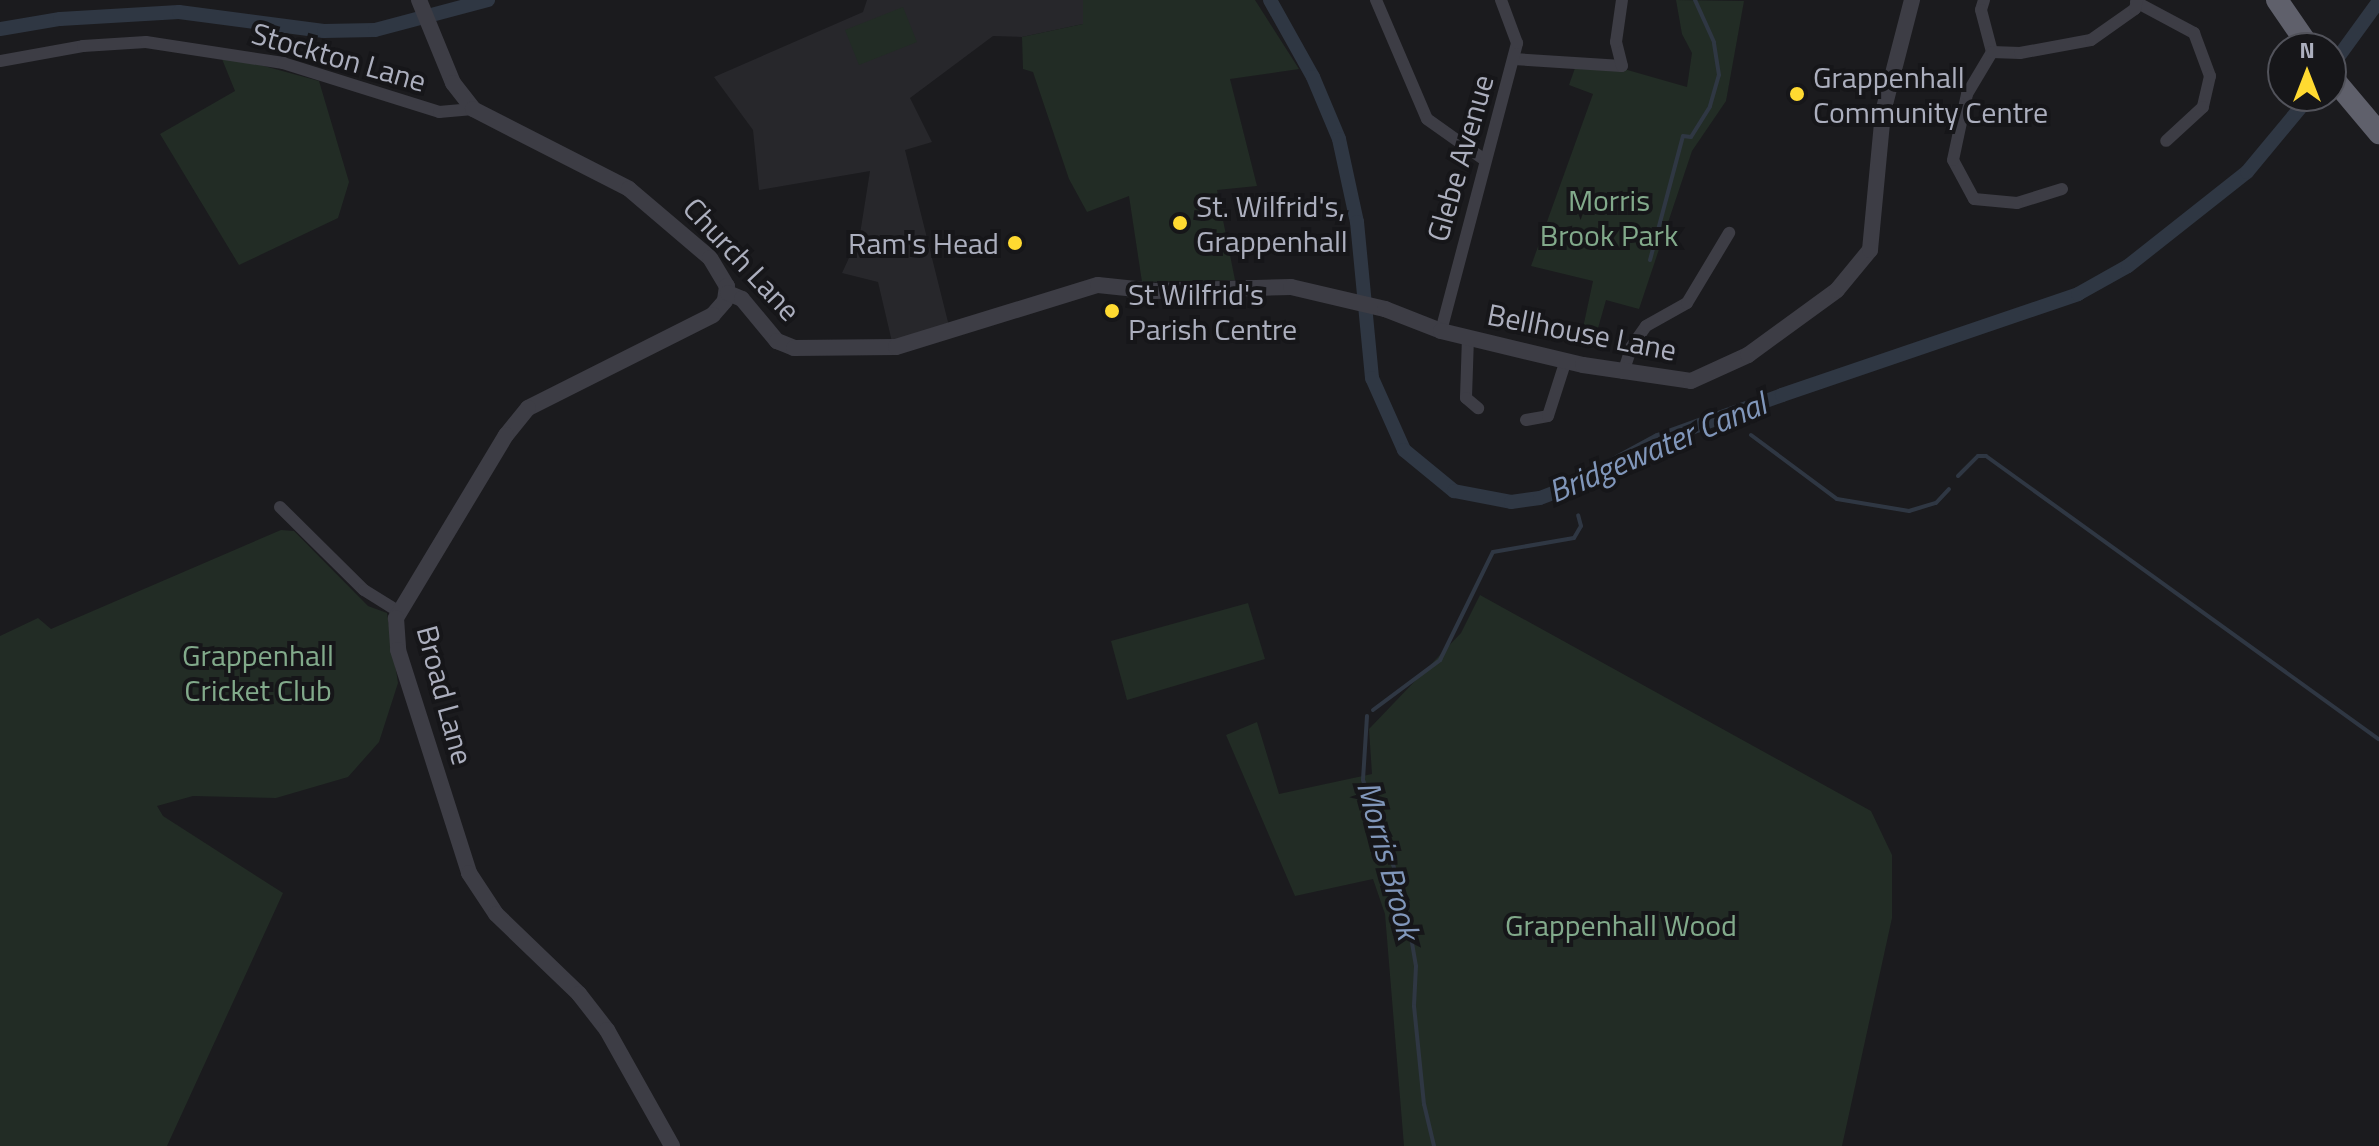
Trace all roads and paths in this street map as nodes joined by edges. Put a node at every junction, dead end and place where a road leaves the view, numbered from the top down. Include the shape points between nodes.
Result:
1 (1376, 0) edge
2 (1501, 0) edge
3 (1622, 0) edge
4 (1912, 0) edge
5 (1984, 0) edge
6 (2277, 0) edge
7 (2137, 1) edge
8 (420, 5) edge
9 (2299, 32) edge
10 (1992, 52) junction
11 (1514, 59) junction
12 (0, 61) edge
13 (2347, 96) edge
14 (473, 109) junction
15 (2379, 133) edge
16 (2166, 141) dead end
17 (1485, 160) junction
18 (2062, 189) dead end
19 (1729, 233) dead end
20 (728, 293) junction
21 (1371, 307) joint
22 (1441, 331) junction
23 (1468, 337) junction
24 (1566, 360) junction
25 (1623, 373) junction
26 (1478, 408) dead end
27 (1526, 420) dead end
28 (280, 507) dead end
29 (398, 611) junction
30 (672, 1146) edge

1 - 17 street via 1427,119
2 - 11 street, Glebe Avenue via 1517,43
3 - 11 street via 1616,42 1622,66
4 - 25 street, Bellhouse Lane via 1883,112 1870,250 1857,272 1723,370 1691,381
5 - 10 street via 1981,10
6 - 9 highway
7 - 10 street via 2135,9 2091,40 2020,53
7 - 16 street via 2194,33 2210,76 2203,107
8 - 14 street, Church Lane via 453,83
10 - 18 street via 1967,94 1953,160 1974,199 2017,203
11 - 17 street, Glebe Avenue
12 - 14 street, Stockton Lane via 83,46 146,42 283,63 439,112
13 - 15 highway
14 - 20 street, Church Lane via 629,189 710,258 724,276
17 - 22 street, Glebe Avenue
19 - 25 street via 1687,303 1646,326
20 - 21 street, Church Lane via 742,299 777,341 794,348 896,347 1098,285 1155,291 1278,286
20 - 29 street, Broad Lane via 713,315 528,408
21 - 22 street, Bellhouse Lane
22 - 23 street, Bellhouse Lane
23 - 24 street, Bellhouse Lane
23 - 26 street via 1466,398
24 - 25 street, Bellhouse Lane
24 - 27 street via 1548,416
28 - 29 street via 364,590
29 - 30 street, Broad Lane via 398,650 469,873 496,914 579,994 607,1030

